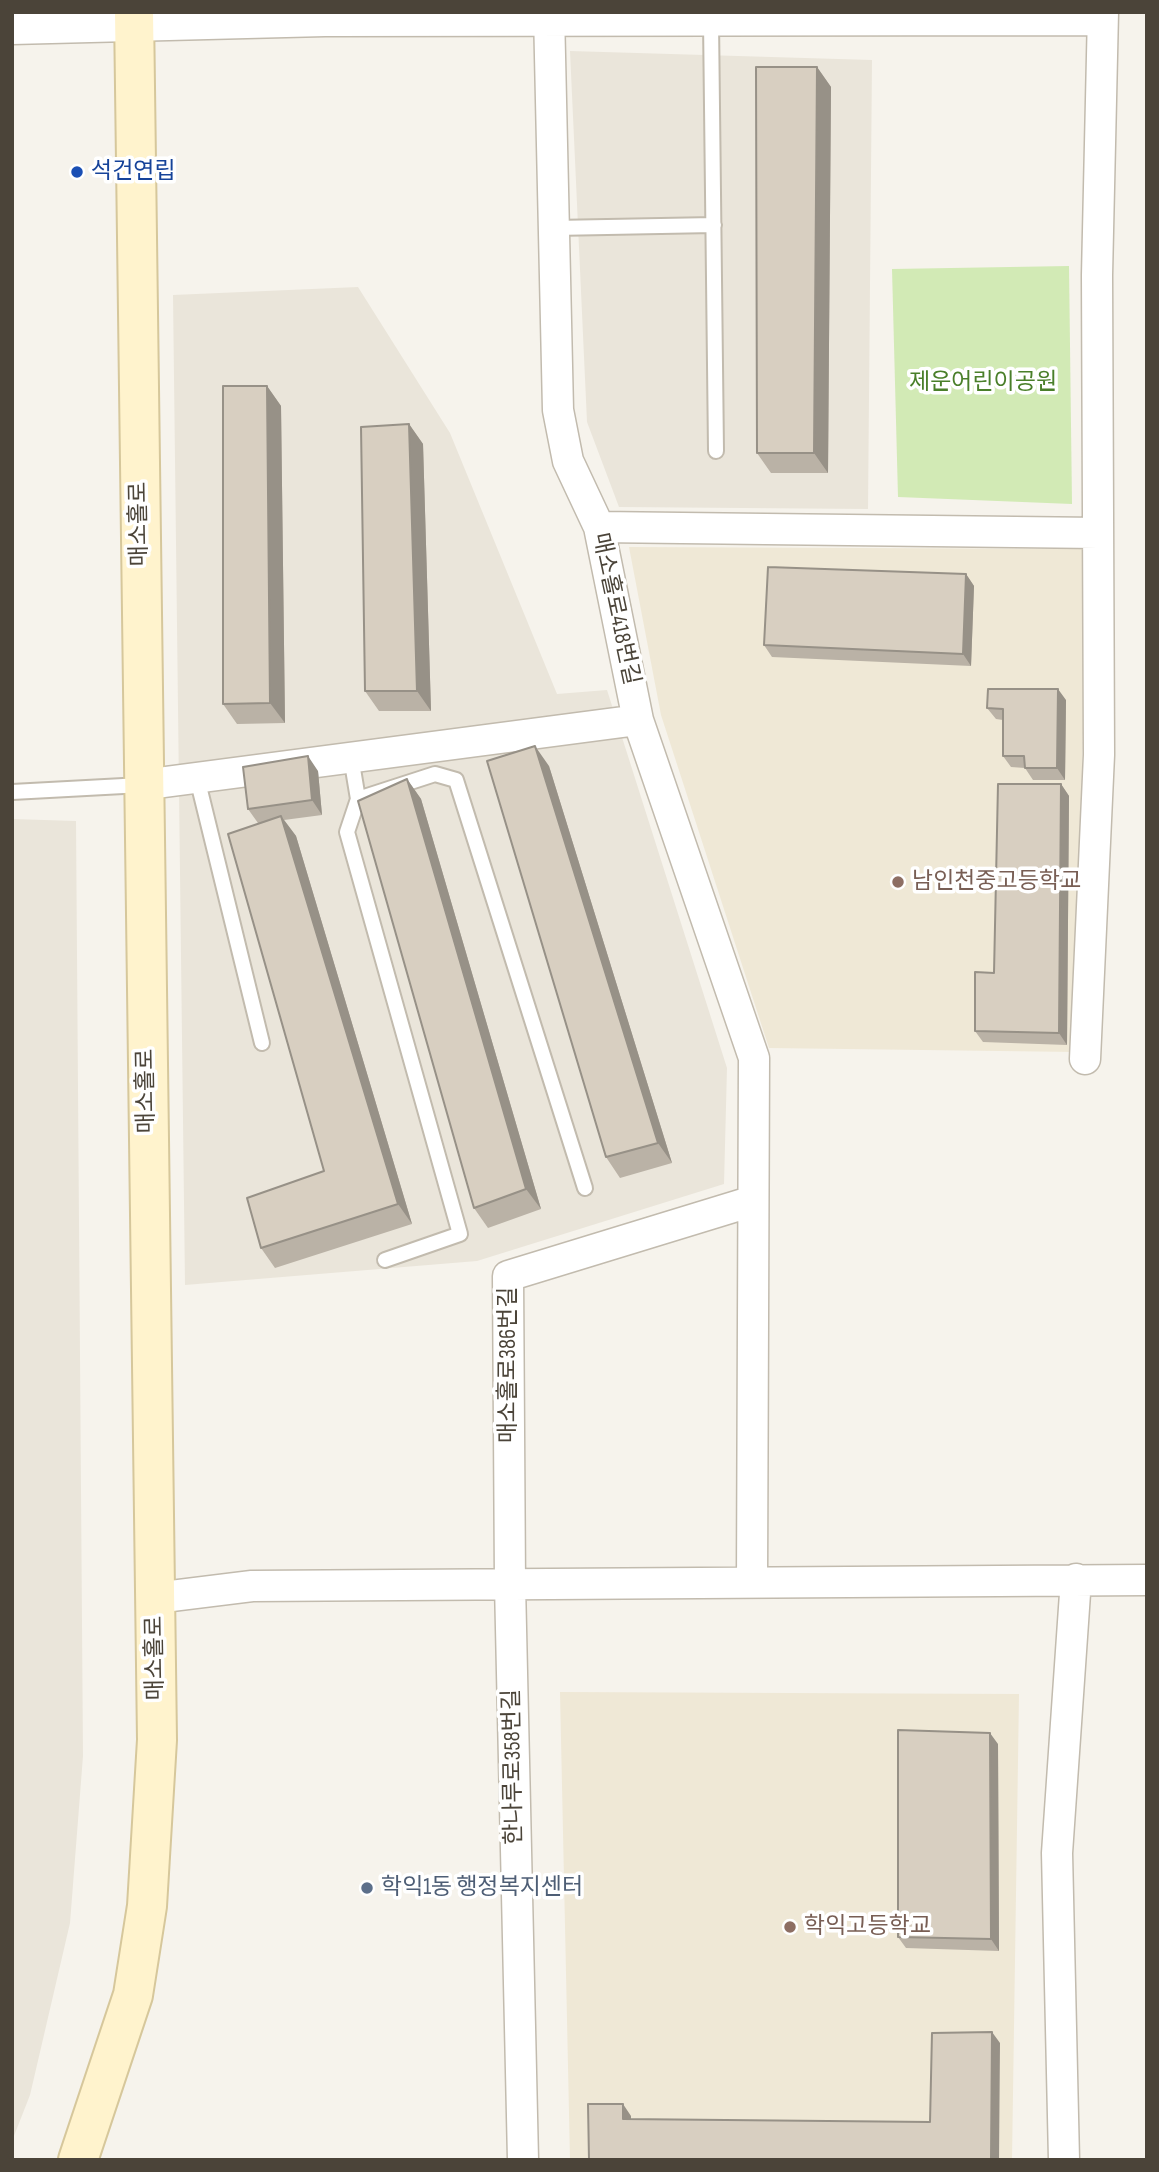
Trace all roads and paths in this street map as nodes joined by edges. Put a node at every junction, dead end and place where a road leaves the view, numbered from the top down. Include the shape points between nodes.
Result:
1 (1103, 16) edge
2 (325, 17) edge
3 (549, 17) edge
4 (742, 17) edge
5 (134, 18) edge
6 (711, 21) junction
7 (12, 29) edge
8 (713, 225) junction
9 (554, 228) junction
10 (716, 451) dead end
11 (599, 527) junction
12 (1098, 533) junction
13 (638, 720) junction
14 (351, 757) junction
15 (197, 778) junction
16 (142, 785) junction
17 (12, 792) edge
18 (358, 799) junction
19 (262, 1043) dead end
20 (1085, 1059) dead end
21 (585, 1188) dead end
22 (753, 1201) junction
23 (385, 1260) dead end
24 (1076, 1579) junction
25 (1147, 1580) edge
26 (752, 1582) junction
27 (510, 1584) junction
28 (155, 1598) junction
29 (78, 2160) edge
30 (523, 2160) edge
31 (1064, 2160) edge

1 - 4 street
1 - 12 street
2 - 3 street
2 - 5 street
3 - 6 street
3 - 9 street, 매소홀로418번길
4 - 6 street
5 - 7 street
5 - 16 main road, 매소홀로
6 - 8 lane
8 - 9 lane
8 - 10 lane
9 - 11 street, 매소홀로418번길 via 558,410 568,461
11 - 12 street
11 - 13 street, 매소홀로418번길
12 - 20 street via 1099,755
13 - 14 street
13 - 22 street, 매소홀로418번길 via 754,1058
14 - 15 street
14 - 18 lane
15 - 16 street
15 - 19 lane
16 - 17 lane
16 - 28 main road, 매소홀로
18 - 21 lane via 435,774 456,780
18 - 23 lane via 347,832 460,1234
22 - 26 street
22 - 27 street, 매소홀로386번길 via 508,1276
24 - 25 street
24 - 26 street
24 - 31 street via 1057,1853
26 - 27 street
27 - 28 street via 252,1586
27 - 30 street, 한나루로358번길
28 - 29 main road, 매소홀로 via 157,1740 147,1906 133,1995

